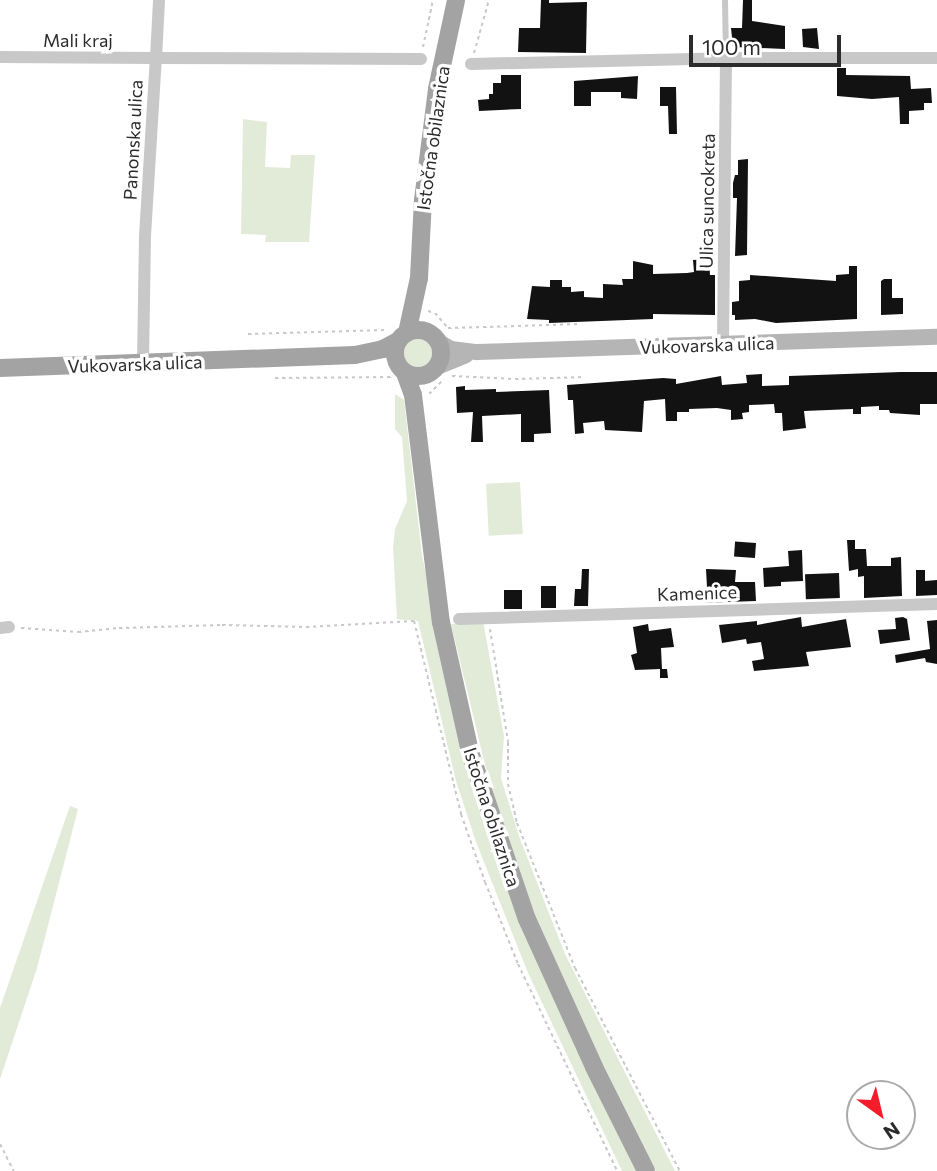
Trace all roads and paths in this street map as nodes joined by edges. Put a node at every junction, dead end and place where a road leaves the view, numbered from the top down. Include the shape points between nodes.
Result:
1 (159, 0) edge
2 (433, 0) edge
3 (456, 0) edge
4 (489, 0) edge
5 (725, 0) edge
6 (0, 57) edge
7 (156, 58) junction
8 (726, 58) junction
9 (937, 58) edge
10 (421, 59) joint
11 (471, 64) joint
12 (419, 278) junction
13 (402, 337) junction
14 (937, 337) edge
15 (435, 338) junction
16 (723, 344) junction
17 (477, 352) junction
18 (355, 355) junction
19 (143, 363) junction
20 (0, 368) edge
21 (433, 370) junction
22 (399, 372) junction
23 (585, 377) dead end
24 (275, 378) dead end
25 (423, 395) junction
26 (419, 439) junction
27 (937, 604) edge
28 (488, 618) junction
29 (459, 619) dead end
30 (5, 627) edge
31 (0, 1144) edge
32 (14, 1171) edge
33 (617, 1171) edge
34 (646, 1171) edge
35 (680, 1171) edge

1 - 7 street
2 - 10 path
3 - 12 main road, Istočna obilaznica via 432,127
4 - 11 path
5 - 8 lane
6 - 7 street, Mali kraj
7 - 10 street, Panonska ulica
7 - 19 street, Panonska ulica
8 - 9 street
8 - 11 street
8 - 16 street, Ulica suncokreta
12 - 13 main road, Istočna obilaznica
12 - 15 main road, Istočna obilaznica via 425,322
13 - 15 main road via 420,330
13 - 18 main road, Vukovarska ulica via 383,349
13 - 22 main road via 394,353
14 - 16 main road, Vukovarska ulica
15 - 17 main road, Vukovarska ulica via 451,349
15 - 21 main road via 441,354
16 - 17 main road, Vukovarska ulica
17 - 21 main road, Vukovarska ulica via 450,359
18 - 19 main road, Vukovarska ulica
18 - 22 main road, Vukovarska ulica
19 - 20 main road, Vukovarska ulica
21 - 22 main road via 417,377
21 - 25 main road, Istočna obilaznica
22 - 24 path
22 - 26 main road, Istočna obilaznica via 412,389
23 - 25 path via 453,376
25 - 26 main road, Istočna obilaznica
26 - 34 main road, Istočna obilaznica via 441,622 470,752 527,919
27 - 28 street, Kamenice
28 - 29 street, Kamenice
28 - 35 path via 517,823 575,968
30 - 33 path via 78,632 414,621 461,814 485,882 518,964
31 - 32 path

